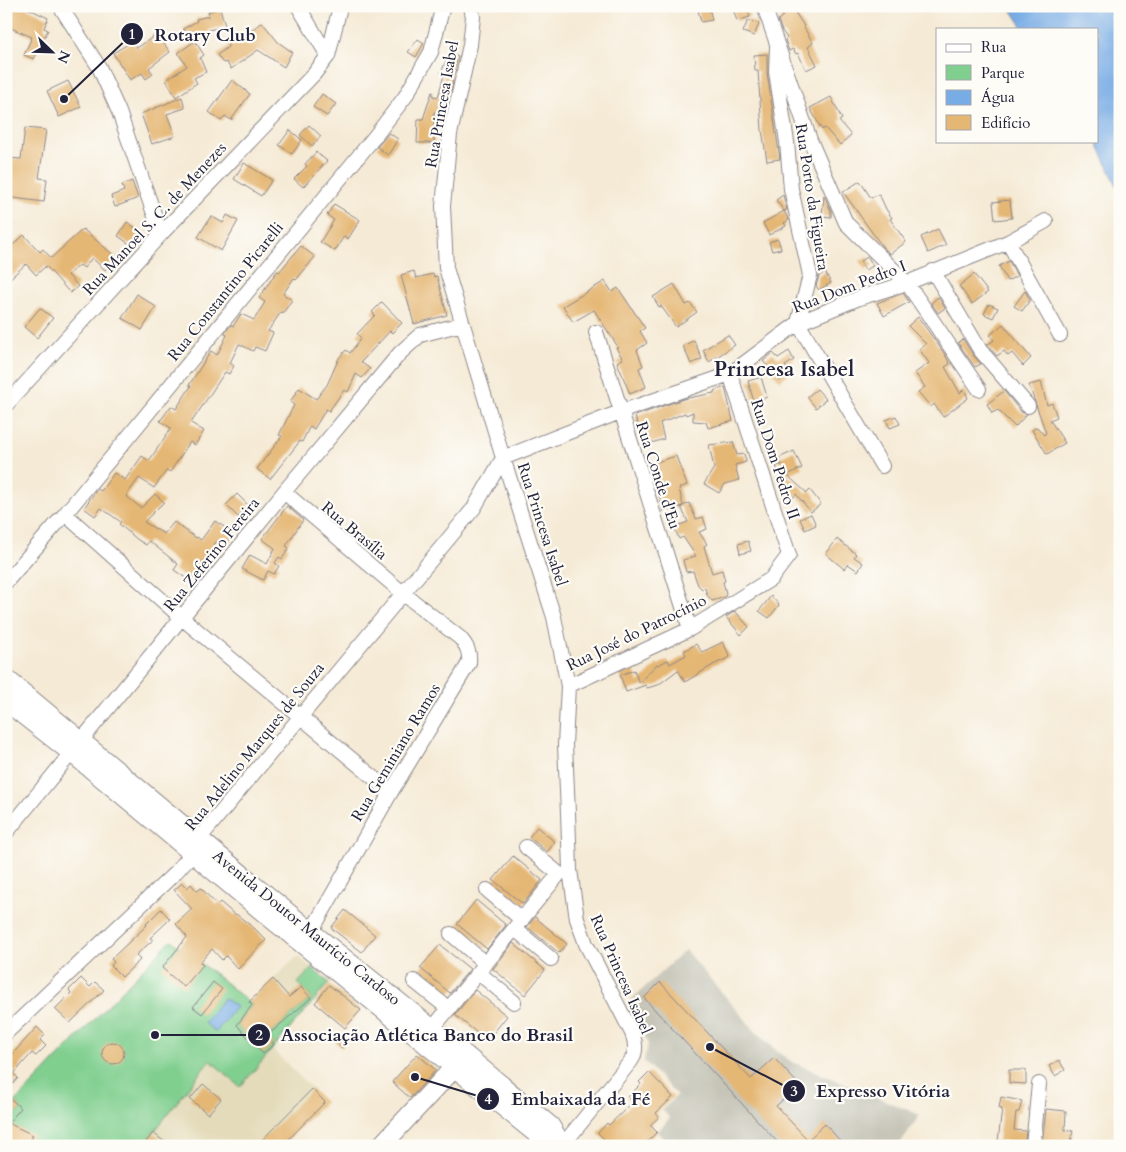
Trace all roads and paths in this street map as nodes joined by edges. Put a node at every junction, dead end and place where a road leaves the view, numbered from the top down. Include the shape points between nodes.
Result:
1 (60, 6) edge
2 (298, 6) edge
3 (338, 6) edge
4 (443, 6) edge
5 (471, 6) edge
6 (764, 6) edge
7 (777, 47) junction
8 (328, 56) junction
9 (1046, 221) dead end
10 (161, 234) junction
11 (1008, 242) junction
12 (933, 272) junction
13 (907, 283) junction
14 (798, 323) junction
15 (462, 324) junction
16 (596, 332) dead end
17 (1060, 334) dead end
18 (730, 374) junction
19 (979, 389) dead end
20 (6, 405) edge
21 (1028, 406) dead end
22 (620, 412) junction
23 (503, 458) junction
24 (882, 466) dead end
25 (284, 492) junction
26 (65, 514) junction
27 (789, 555) joint
28 (6, 582) edge
29 (404, 594) junction
30 (182, 618) junction
31 (690, 629) junction
32 (6, 679) edge
33 (568, 686) junction
34 (6, 701) edge
35 (300, 716) junction
36 (76, 746) junction
37 (391, 792) junction
38 (6, 832) edge
39 (196, 846) junction
40 (526, 847) dead end
41 (487, 890) dead end
42 (519, 924) junction
43 (451, 934) dead end
44 (307, 938) junction
45 (551, 959) dead end
46 (483, 968) junction
47 (414, 981) dead end
48 (514, 1002) dead end
49 (388, 1003) junction
50 (449, 1009) junction
51 (432, 1029) junction
52 (6, 1033) edge
53 (461, 1061) junction
54 (1039, 1084) dead end
55 (381, 1146) edge
56 (562, 1146) edge
57 (1033, 1146) edge

1 - 10 street via 99,67 119,112
2 - 8 street
3 - 8 street
4 - 26 street, Rua Constantino Picarelli via 431,52 405,97
5 - 15 street, Rua Princesa Isabel via 470,45 450,134 442,206 446,268
6 - 7 street, Rua Porto da Figueira
7 - 13 street, Rua Porto da Figueira via 810,140 846,224
7 - 14 street, Rua Porto da Figueira via 776,72 791,188 810,275
8 - 10 street, Rua Manoel S. C. de Menezes via 270,122
9 - 11 street, Rua Dom Pedro I
10 - 20 street, Rua Manoel S. C. de Menezes
11 - 12 street, Rua Dom Pedro I
11 - 17 street
12 - 13 street, Rua Dom Pedro I
12 - 21 street via 980,350
13 - 14 street, Rua Dom Pedro I
13 - 19 street, Rua Porto da Figueira
14 - 18 street, Rua Dom Pedro I
14 - 24 street
15 - 23 street, Rua Princesa Isabel
15 - 25 street, Rua Zeferino Fereira via 420,335 400,353
16 - 22 street, Rua Conde d'Eu
18 - 22 street, Rua Dom Pedro I
18 - 27 street, Rua Dom Pedro II
22 - 23 street, Rua Dom Pedro I
22 - 31 street, Rua Conde d'Eu
23 - 29 street, Rua Adelino Marques de Souza via 474,508
23 - 33 street, Rua Princesa Isabel via 554,617
25 - 29 street, Rua Brasília
25 - 30 street, Rua Zeferino Fereira
26 - 28 street, Rua Constantino Picarelli
26 - 30 street
27 - 31 street, Rua José do Patrocínio via 771,579
29 - 35 street, Rua Adelino Marques de Souza
29 - 37 street, Rua Geminiano Ramos via 460,638 470,653 469,663
30 - 35 street
30 - 36 street, Rua Zeferino Fereira
31 - 33 street, Rua José do Patrocínio
32 - 36 street, Avenida Doutor Maurício Cardoso
33 - 56 street, Rua Princesa Isabel via 566,745 570,870 577,919 636,1047 634,1057
34 - 36 street, Avenida Doutor Maurício Cardoso
35 - 37 street
35 - 39 street, Rua Adelino Marques de Souza
36 - 38 street, Rua Zeferino Fereira
36 - 39 street, Avenida Doutor Maurício Cardoso
37 - 44 street, Rua Geminiano Ramos
39 - 44 street, Avenida Doutor Maurício Cardoso
39 - 52 street, Rua Adelino Marques de Souza via 174,874
40 - 42 street via 559,874
41 - 42 street
42 - 45 street
42 - 46 street
43 - 46 street
44 - 49 street, Avenida Doutor Maurício Cardoso
46 - 48 street
46 - 50 street
47 - 50 street
49 - 51 street, Avenida Doutor Maurício Cardoso
49 - 53 street, Avenida Doutor Maurício Cardoso
50 - 51 street
51 - 53 street, Avenida Doutor Maurício Cardoso
53 - 55 street
53 - 56 street, Avenida Doutor Maurício Cardoso via 550,1126
54 - 57 street

